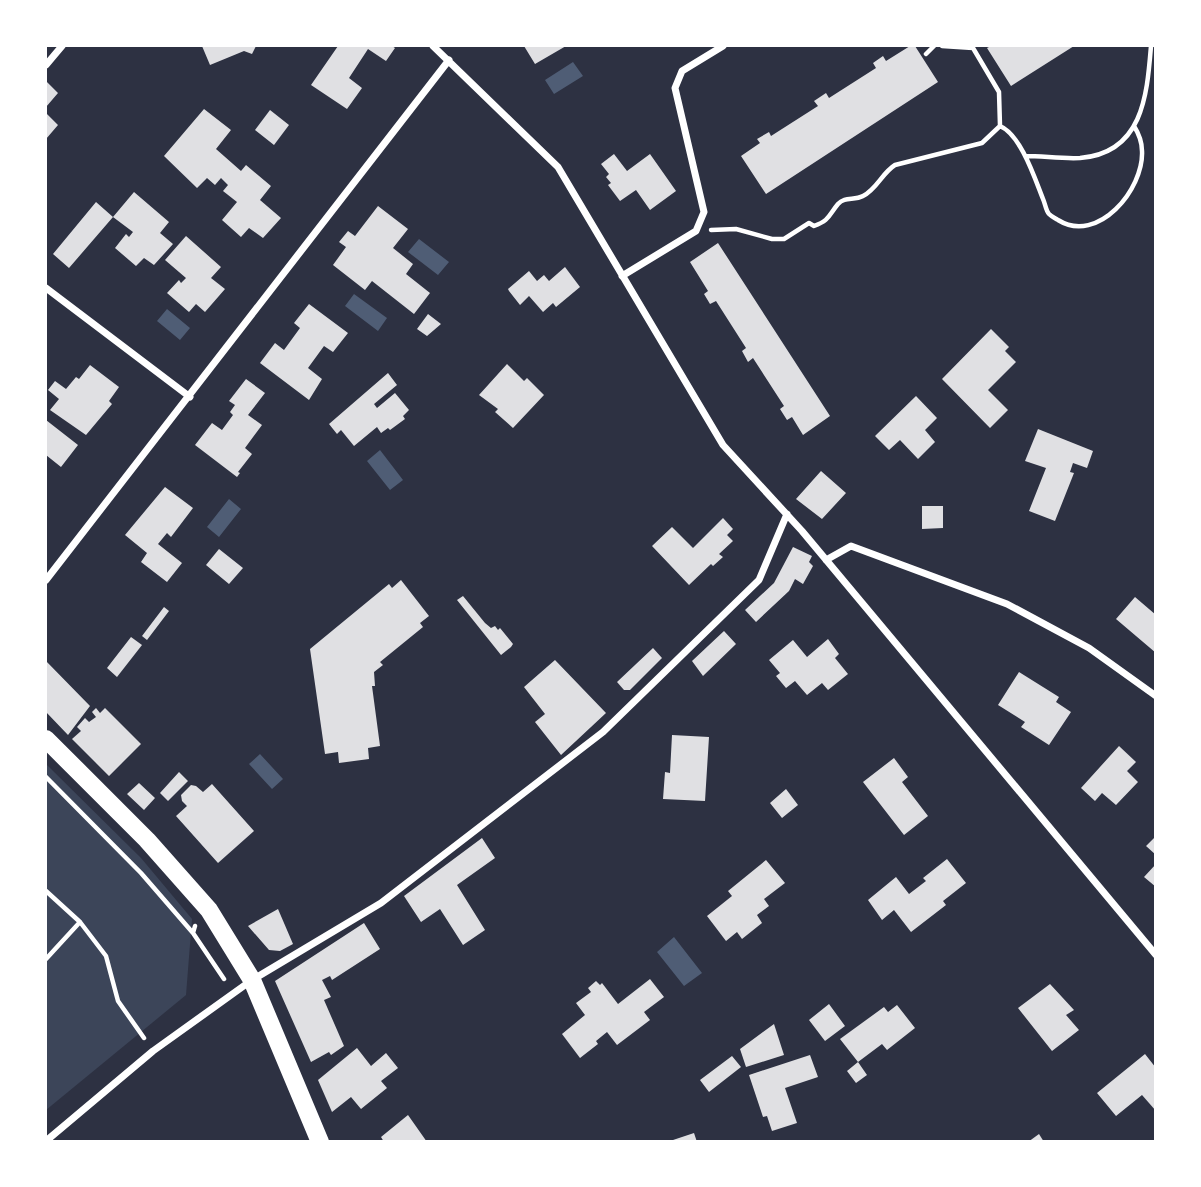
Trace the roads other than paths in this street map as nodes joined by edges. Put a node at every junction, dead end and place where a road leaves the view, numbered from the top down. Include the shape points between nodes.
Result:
1 (62, 46) edge
2 (433, 46) edge
3 (723, 46) edge
4 (449, 60) junction
5 (46, 65) edge
6 (622, 276) junction
7 (46, 288) edge
8 (190, 397) junction
9 (787, 514) junction
10 (826, 560) junction
11 (46, 580) edge
12 (1156, 696) edge
13 (46, 738) edge
14 (1156, 955) edge
15 (252, 980) junction
16 (46, 1141) edge
17 (320, 1142) edge

1 - 5 street
2 - 4 street
3 - 6 street via 682,71 675,88 704,212 696,231
4 - 6 street via 558,167
4 - 8 street
6 - 9 street via 723,445
7 - 8 street
8 - 11 street
9 - 10 street
9 - 15 street via 759,580 603,732 381,903
10 - 12 street via 851,546 1007,604 1089,648
10 - 14 street
13 - 15 main road via 209,910
15 - 16 street via 153,1051
15 - 17 main road

